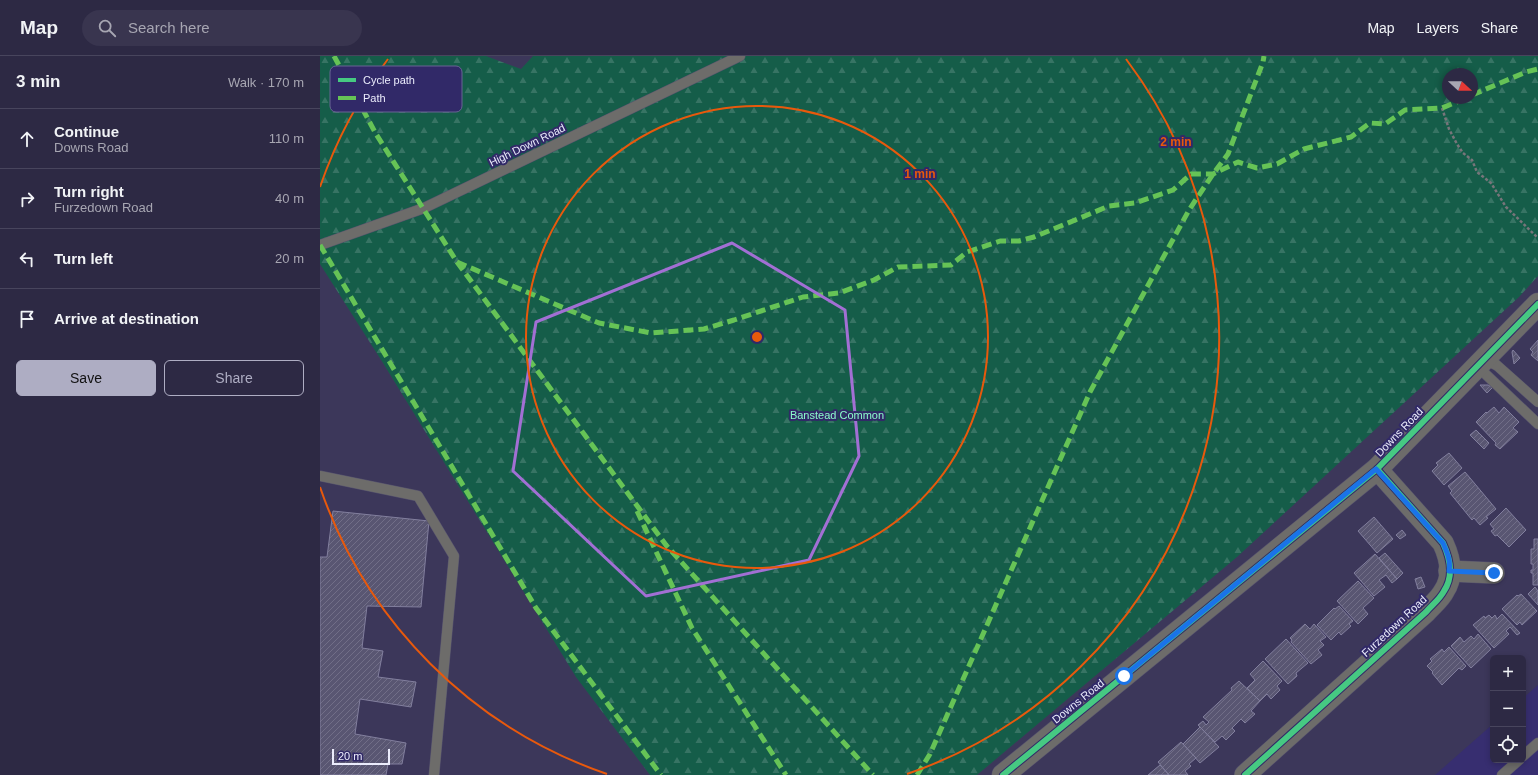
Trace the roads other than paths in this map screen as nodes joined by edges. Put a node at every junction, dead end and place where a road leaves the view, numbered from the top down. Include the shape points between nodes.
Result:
1 (740, 56) edge
2 (320, 245) edge
3 (1538, 304) edge
4 (1486, 365) junction
5 (1538, 402) edge
6 (1538, 424) edge
7 (1376, 469) junction
8 (320, 476) edge
9 (1449, 571) junction
10 (1494, 573) dead end
11 (1538, 743) edge
12 (1526, 753) edge
13 (1516, 763) edge
14 (434, 775) edge
15 (1003, 775) edge
16 (1245, 775) edge
17 (1502, 775) edge

1 - 2 lane, High Down Road via 424,208
3 - 4 street, Downs Road
4 - 5 lane
4 - 6 lane
4 - 7 street, Downs Road
7 - 9 street, Furzedown Road via 1443,543 1448,555
7 - 15 street, Downs Road
8 - 14 lane via 418,496 454,556
9 - 10 street
9 - 16 street, Furzedown Road via 1445,590 1426,612
11 - 12 lane
13 - 17 lane

